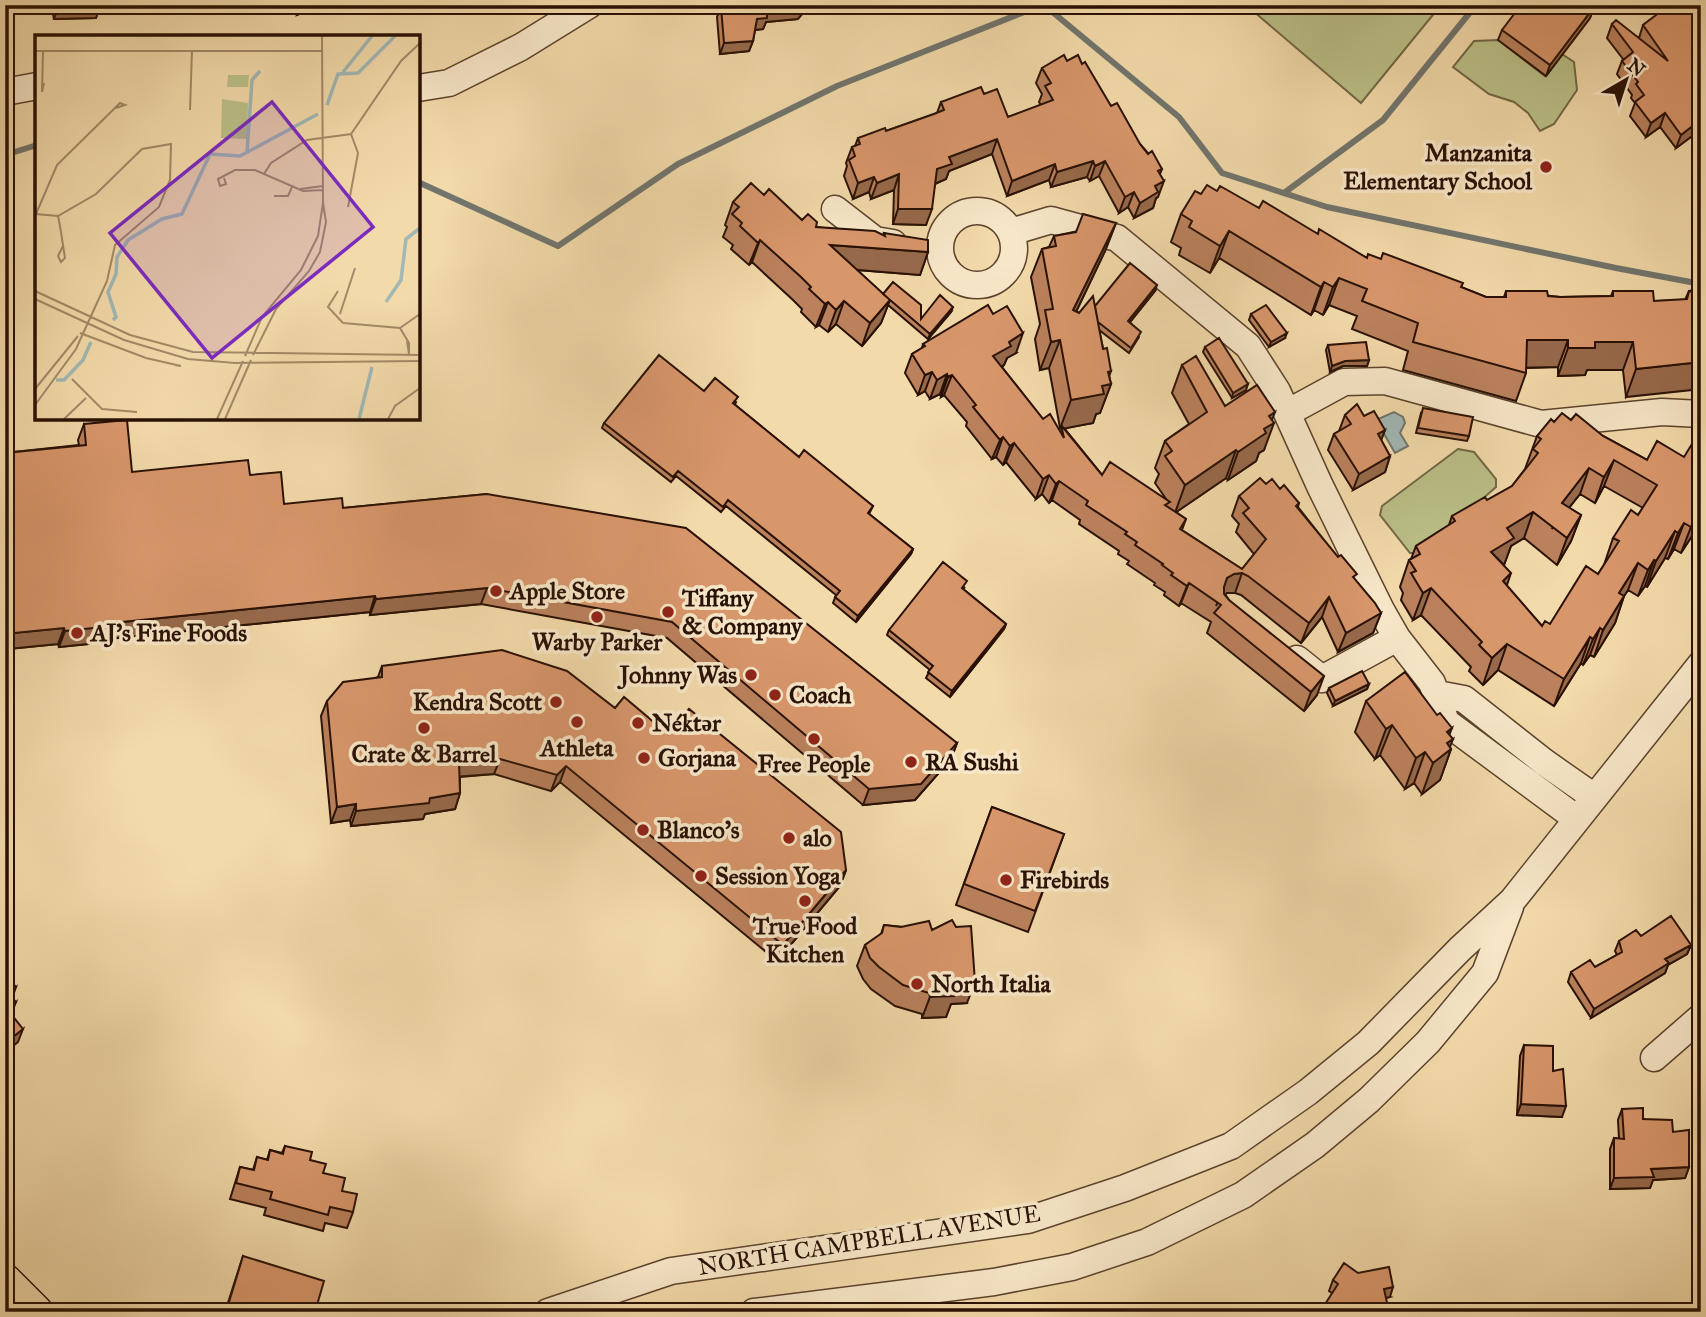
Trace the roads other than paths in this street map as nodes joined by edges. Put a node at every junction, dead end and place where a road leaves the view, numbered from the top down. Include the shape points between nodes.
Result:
1 (589, 5) edge
2 (35, 86) edge
3 (420, 88) edge
4 (5, 92) edge
5 (835, 209) dead end
6 (1011, 232) junction
7 (939, 250) junction
8 (1287, 413) junction
9 (1701, 414) edge
10 (1397, 638) junction
11 (1282, 647) edge
12 (1701, 664) edge
13 (1437, 694) junction
14 (1594, 797) junction
15 (1577, 819) junction
16 (1512, 901) junction
17 (1701, 1017) edge
18 (1654, 1058) dead end
19 (5, 1281) edge
20 (36, 1312) edge
21 (548, 1312) edge
22 (754, 1312) edge

1 - 3 street via 521,47 449,83
2 - 4 street
5 - 7 street via 875,240
6 - 7 street via 993,214 967,211 946,226
6 - 7 street via 1014,256 1001,277 991,283 966,284 955,279 946,270
6 - 8 street via 1051,220 1117,238 1248,346
8 - 9 street via 1344,382 1385,382 1541,424 1662,412
8 - 10 street
10 - 11 street via 1322,679
10 - 13 street
12 - 14 street, NORTH CAMPBELL AVENUE
13 - 14 street via 1464,699
13 - 15 street via 1446,722
14 - 15 street, NORTH CAMPBELL AVENUE
15 - 16 street, NORTH CAMPBELL AVENUE
16 - 21 street, NORTH CAMPBELL AVENUE via 1368,1043 1231,1146 1028,1220 671,1271
16 - 22 street, NORTH CAMPBELL AVENUE via 1485,973 1428,1042 1315,1145 1244,1195 1147,1242 1072,1267 994,1282
17 - 18 street
19 - 20 main road

